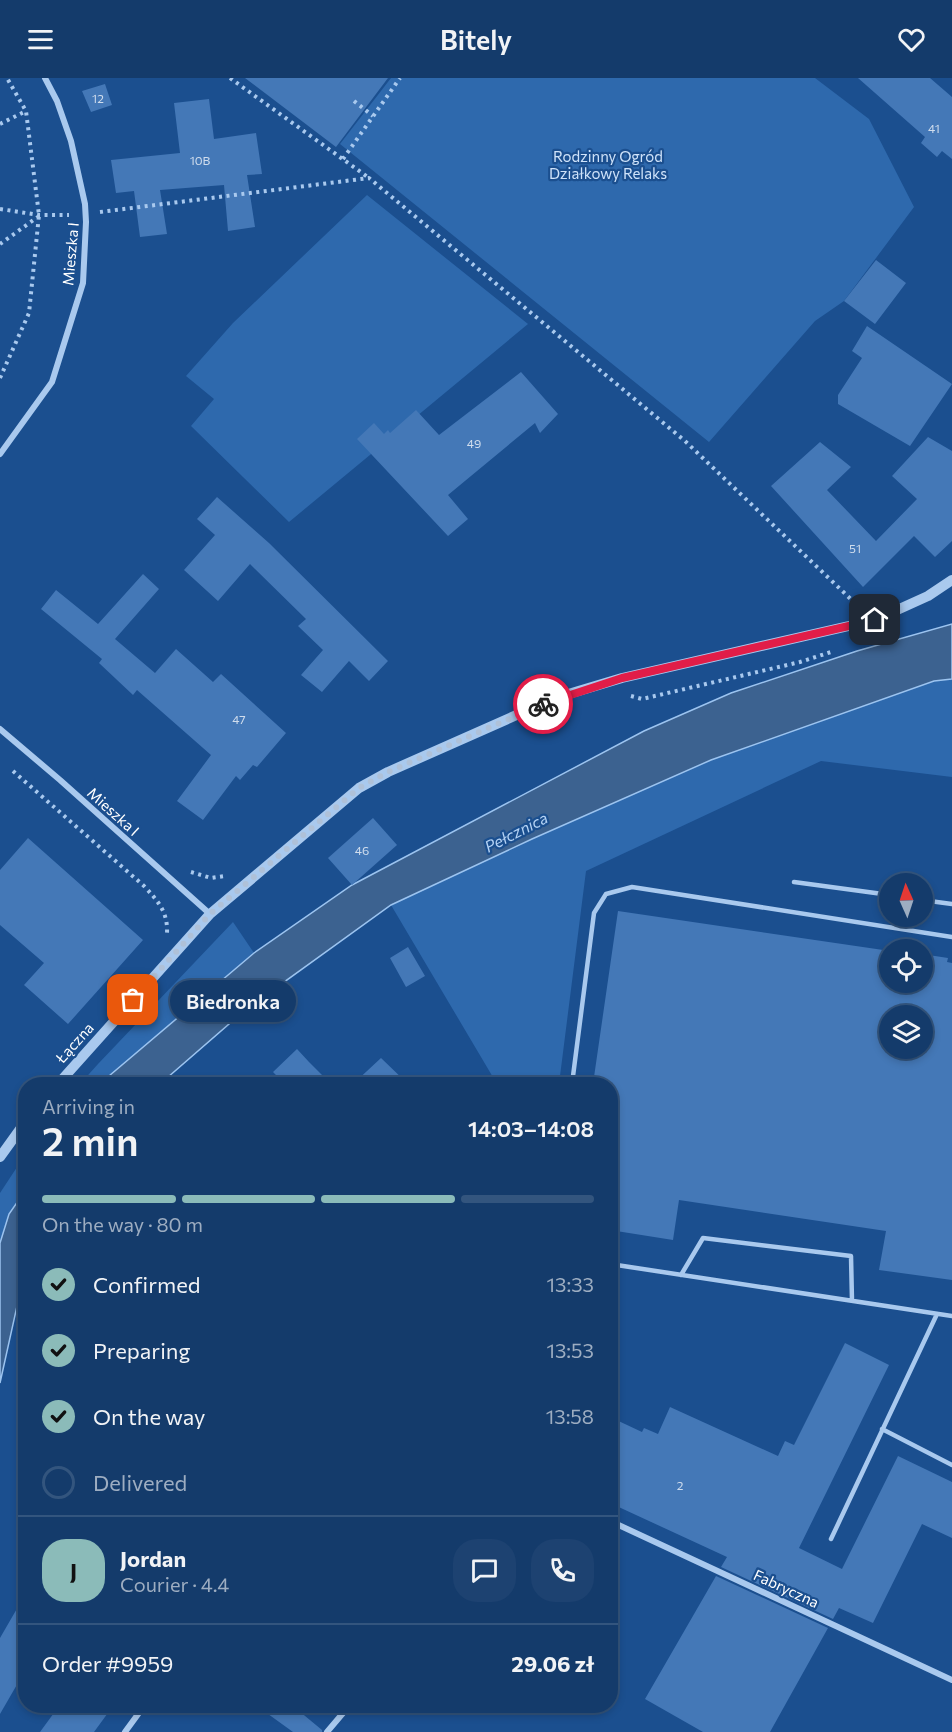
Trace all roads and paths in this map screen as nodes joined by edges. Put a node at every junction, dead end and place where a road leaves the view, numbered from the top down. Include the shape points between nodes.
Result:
1 (7, 78) edge
2 (45, 78) edge
3 (230, 78) edge
4 (400, 78) edge
5 (354, 101) dead end
6 (26, 111) junction
7 (373, 116) junction
8 (0, 124) edge
9 (343, 159) junction
10 (369, 178) junction
11 (0, 209) edge
12 (86, 213) junction
13 (39, 215) junction
14 (0, 244) edge
15 (0, 378) edge
16 (0, 454) edge
17 (952, 580) edge
18 (860, 608) dead end
19 (832, 652) dead end
20 (622, 694) dead end
21 (0, 729) edge
22 (14, 771) dead end
23 (186, 867) dead end
24 (230, 874) dead end
25 (794, 882) dead end
26 (879, 894) edge
27 (933, 901) edge
28 (952, 904) edge
29 (210, 914) junction
30 (952, 937) edge
31 (165, 939) dead end
32 (64, 1077) edge
33 (573, 1077) edge
34 (18, 1132) edge
35 (0, 1157) edge
36 (618, 1265) edge
37 (681, 1275) junction
38 (852, 1301) junction
39 (937, 1314) junction
40 (952, 1316) edge
41 (882, 1430) junction
42 (952, 1465) edge
43 (618, 1525) edge
44 (831, 1539) dead end
45 (952, 1680) edge
46 (139, 1713) edge
47 (343, 1713) edge
48 (125, 1732) edge
49 (327, 1732) edge

1 - 6 path
2 - 12 street, Mieszka I via 71,141
3 - 9 path
4 - 7 path
5 - 7 path
6 - 8 path
6 - 13 path
7 - 9 path
9 - 10 path
10 - 12 path
10 - 18 path via 685,441
11 - 13 path
12 - 13 path
12 - 16 street, Mieszka I via 83,283 52,382
13 - 14 path
13 - 15 path via 29,313
17 - 29 street, Łączna via 928,596 875,620 622,678 555,699 388,772 359,788
19 - 20 path via 642,699
21 - 29 street, Mieszka I
22 - 31 path via 160,902 167,923
23 - 24 path via 211,878
25 - 26 lane
27 - 28 lane
29 - 32 street, Łączna
30 - 33 lane via 632,886 606,894 594,913
34 - 35 street
36 - 37 lane
37 - 38 lane
37 - 38 lane via 703,1238 851,1257
38 - 39 lane
39 - 40 lane
39 - 41 lane
41 - 42 lane
41 - 44 lane
43 - 45 street, Fabryczna
46 - 48 street
47 - 49 street

